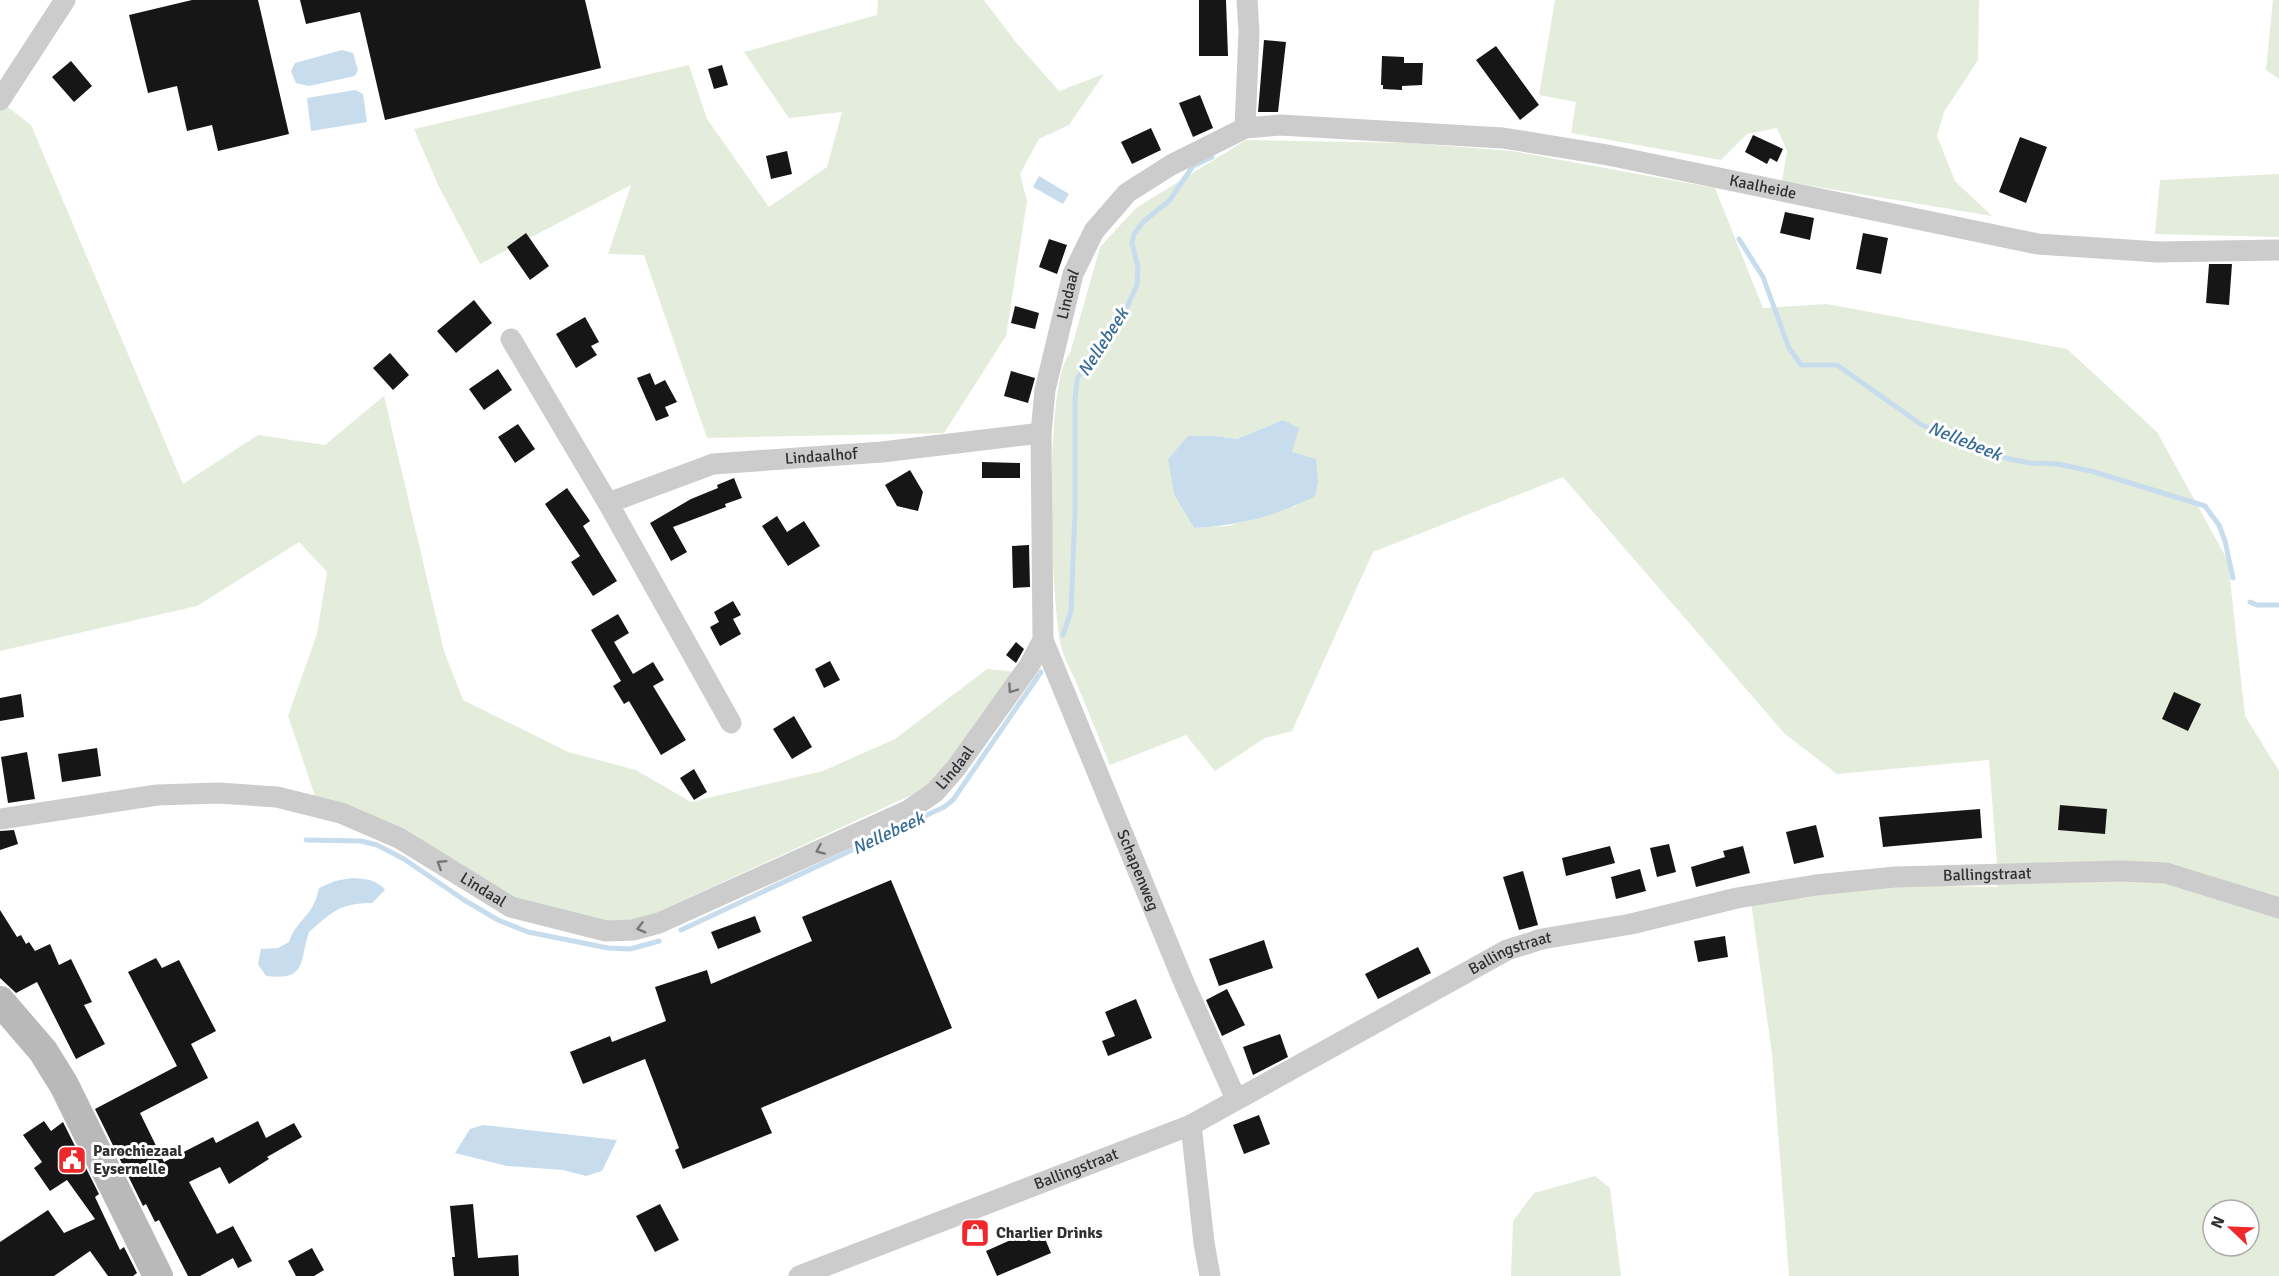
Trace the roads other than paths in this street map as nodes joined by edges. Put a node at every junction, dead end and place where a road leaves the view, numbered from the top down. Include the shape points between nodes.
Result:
1 (65, 0) edge
2 (1247, 0) edge
3 (0, 100) edge
4 (1245, 128) junction
5 (2279, 250) edge
6 (511, 339) dead end
7 (1041, 433) junction
8 (608, 503) junction
9 (1043, 640) junction
10 (730, 723) dead end
11 (0, 819) edge
12 (2279, 908) edge
13 (0, 1001) edge
14 (1236, 1099) junction
15 (1191, 1125) junction
16 (158, 1276) edge
17 (799, 1276) edge
18 (1210, 1276) edge

1 - 3 street
2 - 4 street
4 - 5 street, Kaalheide via 1280,125 1503,138 1608,155 2038,244 2158,252
4 - 7 street, Lindaal via 1171,165 1127,193 1094,231 1073,274 1059,324 1045,390
6 - 8 street
7 - 8 street, Lindaalhof via 882,452 713,464
7 - 9 street, Lindaal
8 - 10 street
9 -> 11 street, Lindaal via 1029,666 956,768 926,798 909,810 659,923 633,930 606,932 511,907 399,838 341,813 278,797 219,793 157,795
9 - 14 street, Schapenweg
12 - 14 street, Ballingstraat via 2166,873 2121,871 1895,878 1737,898 1631,924 1542,939 1507,950
13 - 16 street via 43,1051 64,1085
14 - 15 street, Ballingstraat
15 - 17 street, Ballingstraat
15 - 18 street

